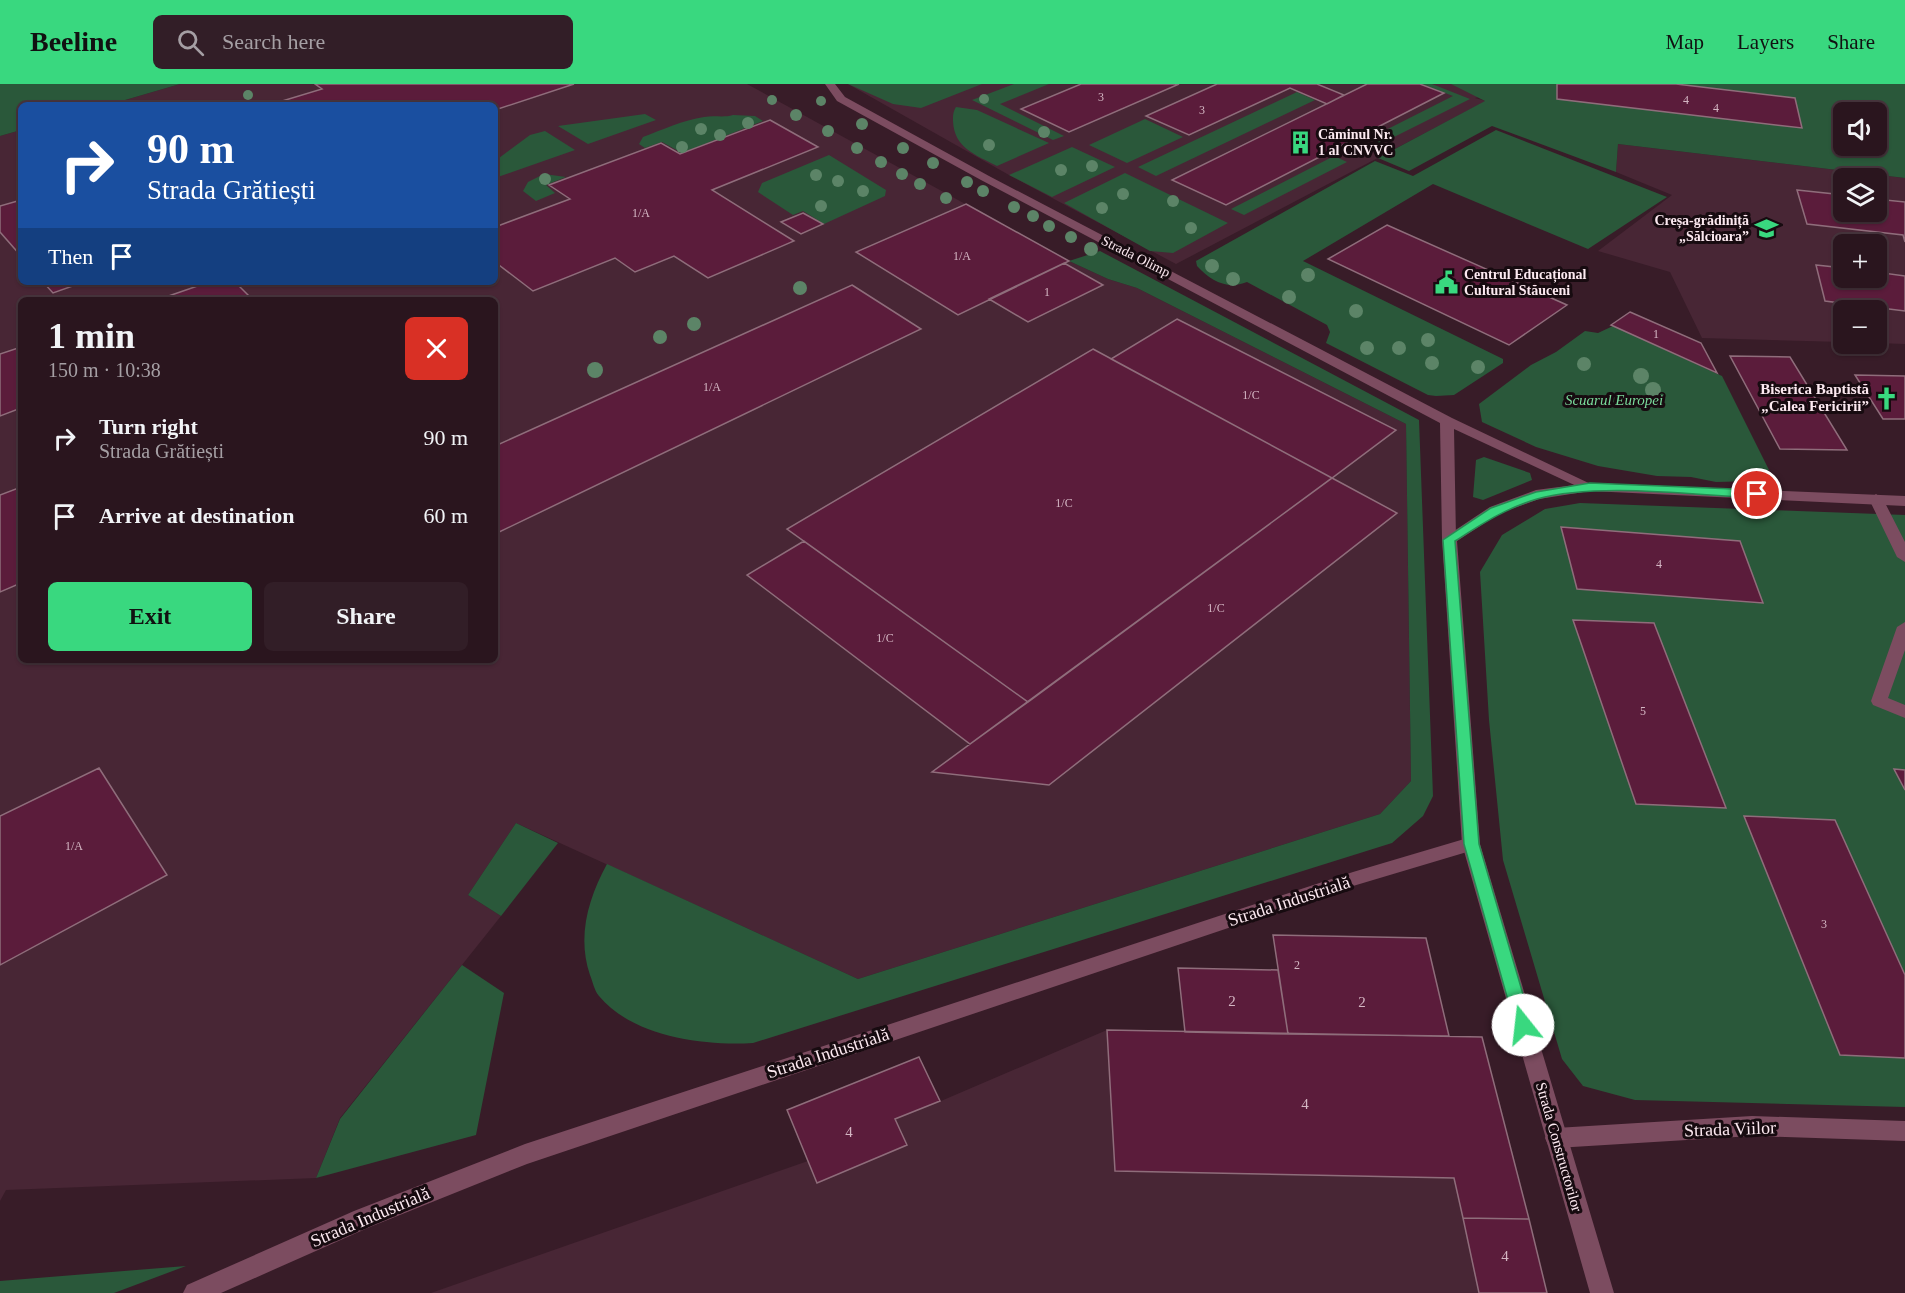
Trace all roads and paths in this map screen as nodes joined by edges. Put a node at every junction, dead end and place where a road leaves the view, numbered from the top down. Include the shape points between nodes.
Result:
1 (830, 84) edge
2 (1447, 421) junction
3 (1590, 487) junction
4 (1876, 500) junction
5 (1905, 501) edge
6 (1449, 540) junction
7 (1905, 556) edge
8 (1905, 627) edge
9 (1905, 712) edge
10 (1471, 844) junction
11 (1905, 1131) edge
12 (1556, 1138) junction
13 (195, 1293) edge
14 (1602, 1293) edge

1 - 2 street, Strada Olimp via 841,99 891,128
2 - 3 street, Strada Olimp
2 - 6 street
3 - 4 street
3 - 6 street via 1536,495 1495,510
4 - 5 street
4 - 7 street
6 - 10 street, Strada Constructorilor
8 - 9 street via 1880,701
10 - 12 street, Strada Constructorilor
10 - 13 street, Strada Industrială via 1353,879 525,1154 362,1219
11 - 12 street, Strada Viilor via 1752,1126
12 - 14 street, Strada Constructorilor

